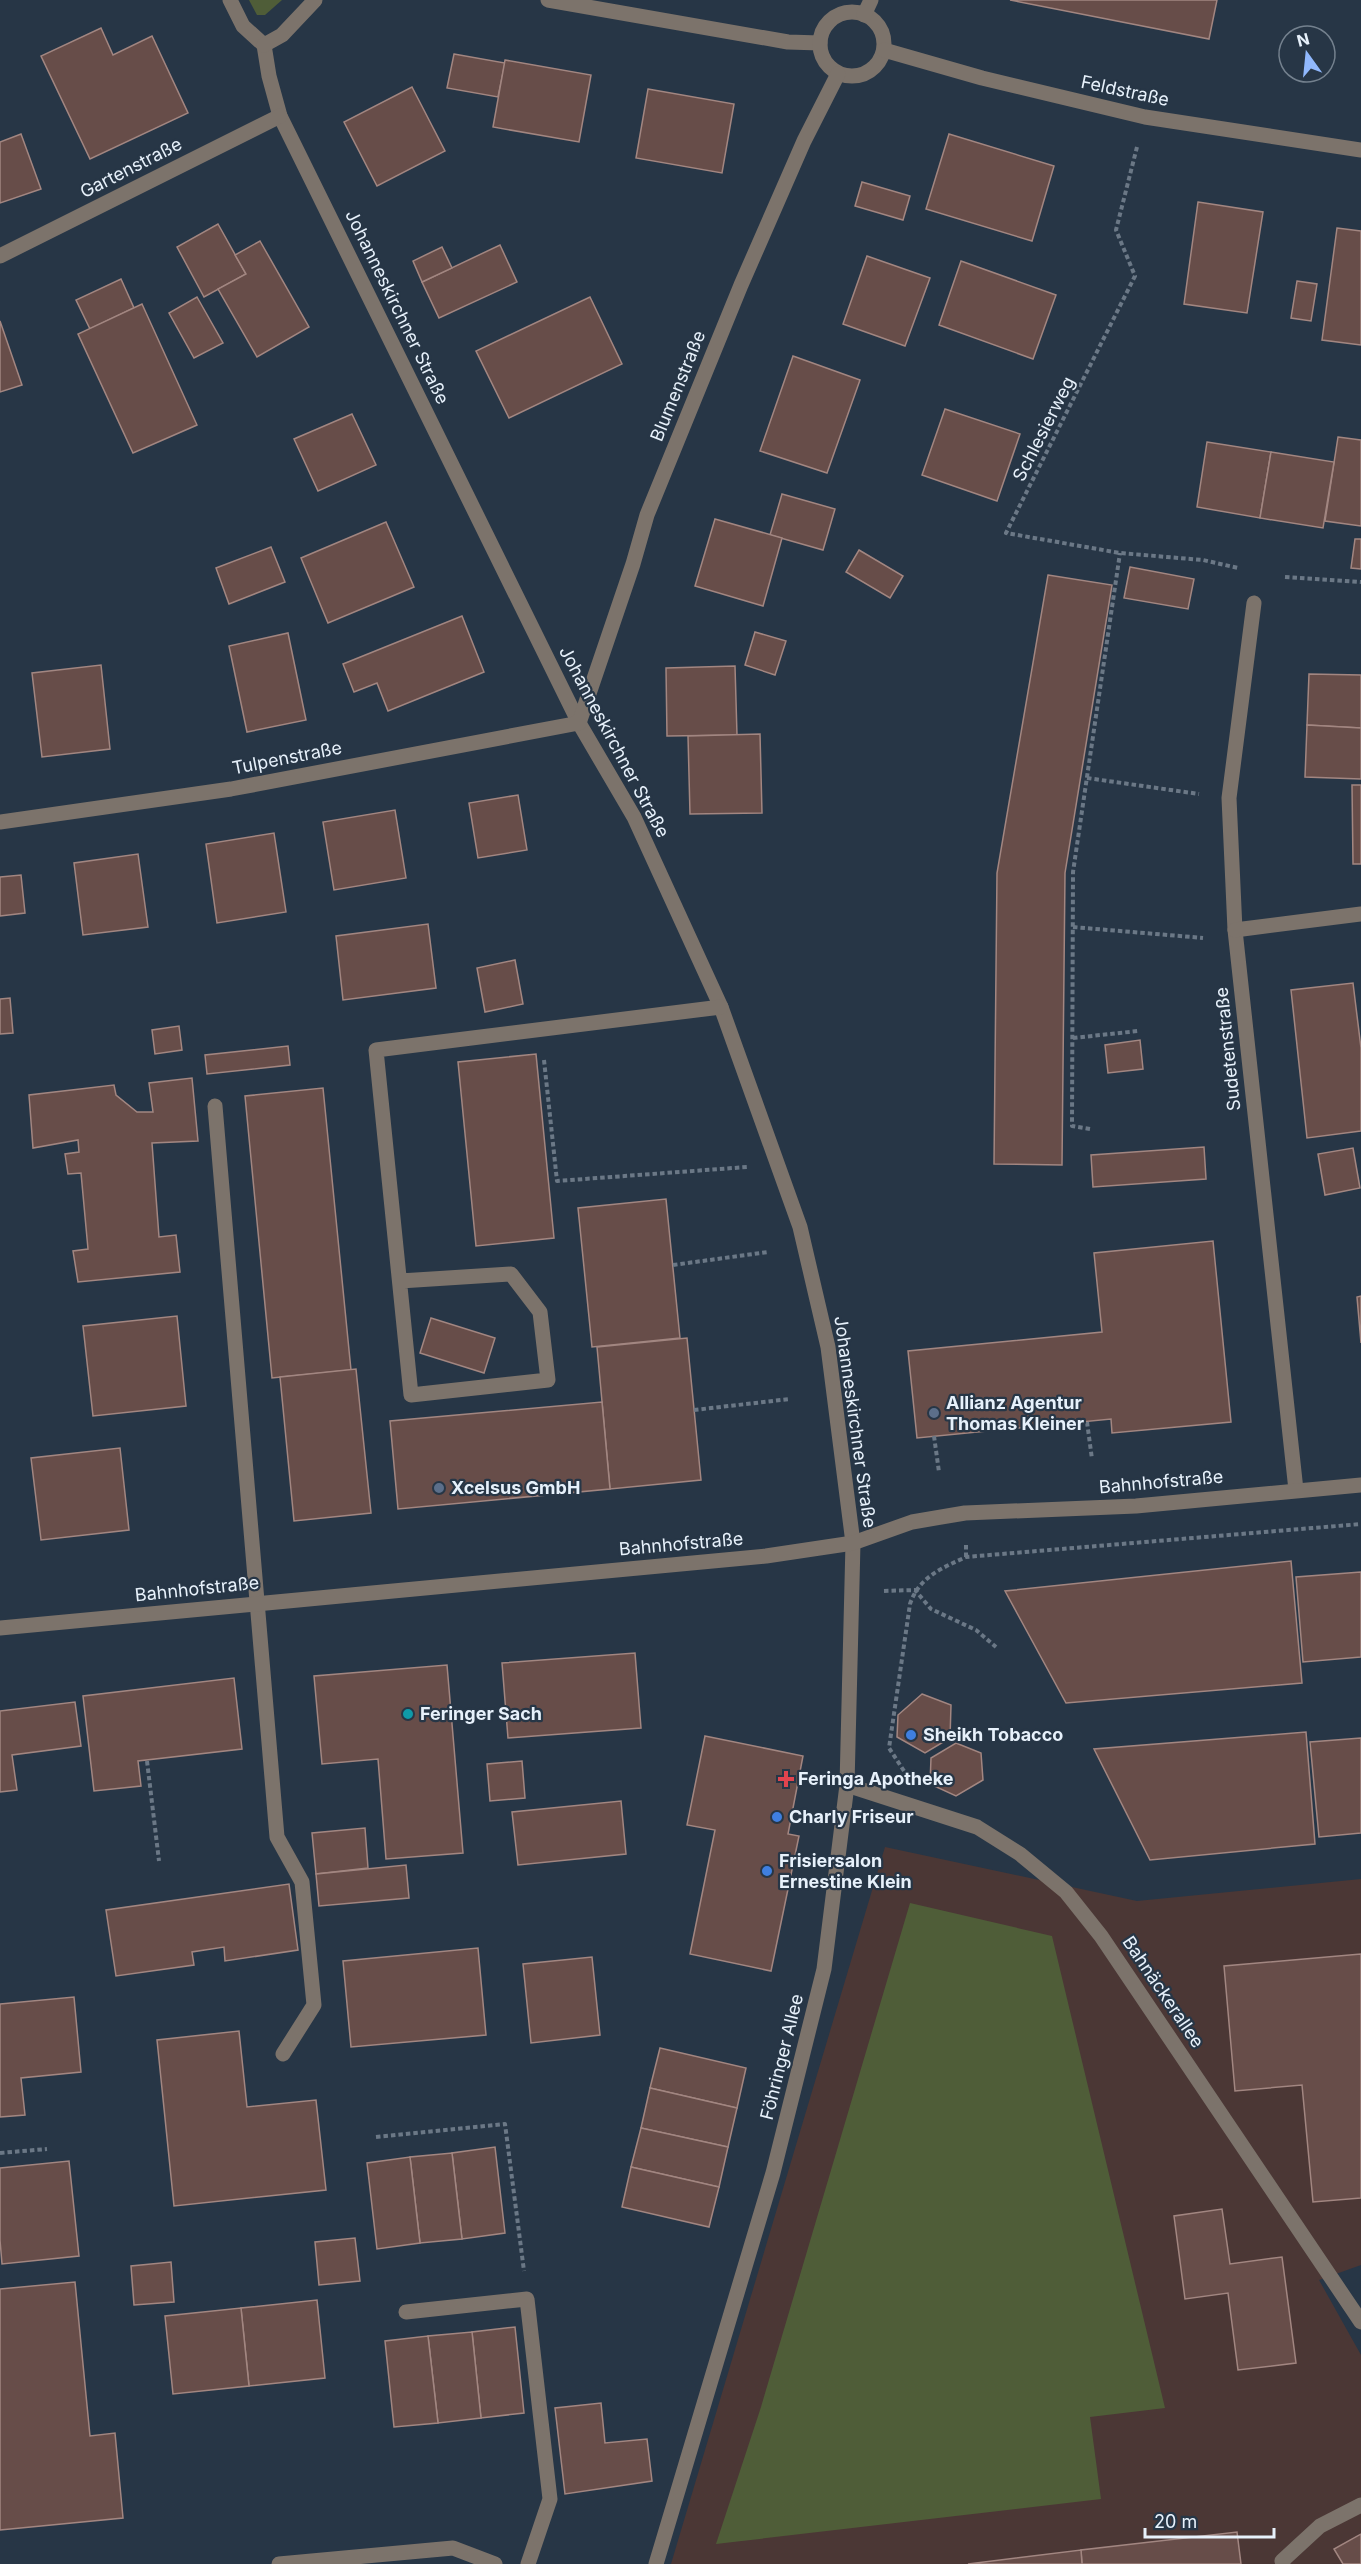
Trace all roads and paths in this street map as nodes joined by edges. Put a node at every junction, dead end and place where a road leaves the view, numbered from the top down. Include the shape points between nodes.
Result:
1 (230, 0) edge
2 (315, 0) edge
3 (548, 0) edge
4 (871, 0) edge
5 (864, 15) junction
6 (820, 43) junction
7 (264, 45) junction
8 (884, 50) junction
9 (838, 74) junction
10 (280, 116) junction
11 (1145, 117) junction
12 (1361, 150) edge
13 (0, 256) edge
14 (1120, 553) junction
15 (1238, 568) dead end
16 (1285, 577) dead end
17 (1361, 582) edge
18 (1254, 603) dead end
19 (579, 723) junction
20 (1087, 778) junction
21 (1229, 798) junction
22 (0, 822) edge
23 (1361, 914) edge
24 (1073, 927) junction
25 (1235, 930) junction
26 (1203, 938) dead end
27 (722, 1007) junction
28 (541, 1029) junction
29 (1138, 1031) dead end
30 (1073, 1038) junction
31 (215, 1106) dead end
32 (1090, 1129) dead end
33 (747, 1167) dead end
34 (768, 1252) dead end
35 (673, 1265) dead end
36 (400, 1281) junction
37 (790, 1399) dead end
38 (694, 1410) dead end
39 (1087, 1422) dead end
40 (934, 1436) dead end
41 (1092, 1459) dead end
42 (939, 1473) dead end
43 (1361, 1485) edge
44 (1296, 1490) junction
45 (1361, 1524) edge
46 (967, 1538) dead end
47 (853, 1543) junction
48 (966, 1557) junction
49 (915, 1590) junction
50 (884, 1591) dead end
51 (256, 1603) junction
52 (0, 1628) edge
53 (996, 1647) dead end
54 (147, 1761) dead end
55 (905, 1772) dead end
56 (847, 1785) junction
57 (159, 1860) dead end
58 (283, 2054) dead end
59 (376, 2137) dead end
60 (47, 2148) dead end
61 (0, 2153) edge
62 (527, 2299) junction
63 (405, 2312) dead end
64 (1361, 2322) edge
65 (1361, 2505) edge
66 (279, 2564) edge
67 (495, 2564) edge
68 (528, 2564) edge
69 (656, 2564) edge
70 (1283, 2564) edge

1 - 7 street via 243,26
2 - 7 street via 282,35
3 - 6 street via 788,42
4 - 5 street
5 - 6 street via 845,12 833,19 824,28
5 - 8 street via 882,31
6 - 9 street via 822,59
7 - 10 street, Johanneskirchner Straße
8 - 9 street via 877,66 866,74
8 - 11 street, Feldstraße
9 - 19 street, Blumenstraße via 741,285 647,515
10 - 13 street, Gartenstraße
10 - 19 street, Johanneskirchner Straße
11 - 12 street, Feldstraße
11 - 14 path, Schlesierweg via 1116,230 1135,276 1006,533
14 - 15 path, Schlesierweg via 1203,560
14 - 20 path
16 - 17 path
18 - 21 street, Sudetenstraße
19 - 22 street, Tulpenstraße via 231,789
19 - 27 street, Johanneskirchner Straße via 634,817
20 - 21 path
20 - 24 path via 1073,872
21 - 25 street, Sudetenstraße
23 - 25 street
24 - 26 path
24 - 30 path
25 - 44 street, Sudetenstraße
27 - 28 street
27 - 47 street, Johanneskirchner Straße via 803,1237 828,1347
28 - 33 path via 557,1181
28 - 36 street via 376,1050
29 - 30 path
30 - 32 path via 1072,1125
31 - 51 street
34 - 35 path
36 - 36 street via 511,1274 540,1312 548,1380 411,1395
37 - 38 path
39 - 41 path
40 - 42 path
43 - 44 street, Bahnhofstraße
44 - 47 street, Bahnhofstraße via 1136,1506 965,1513 912,1522
45 - 48 path
46 - 48 path
47 - 51 street, Bahnhofstraße via 766,1556
47 - 56 street, Föhringer Allee
48 - 49 path via 939,1569
49 - 50 path
49 - 53 path via 931,1609 976,1630
49 - 55 path via 889,1748
51 - 52 street, Bahnhofstraße
51 - 58 street via 277,1837 302,1882 314,2005
54 - 57 path
56 - 64 street, Bahnäckerallee via 977,1827 1020,1854 1066,1892 1101,1936
56 - 69 street, Föhringer Allee via 824,1969 773,2173
59 - 62 path via 505,2124
60 - 61 path
62 - 63 street
62 - 68 street via 550,2499
65 - 70 street via 1320,2526 1282,2560
66 - 67 street via 453,2548

